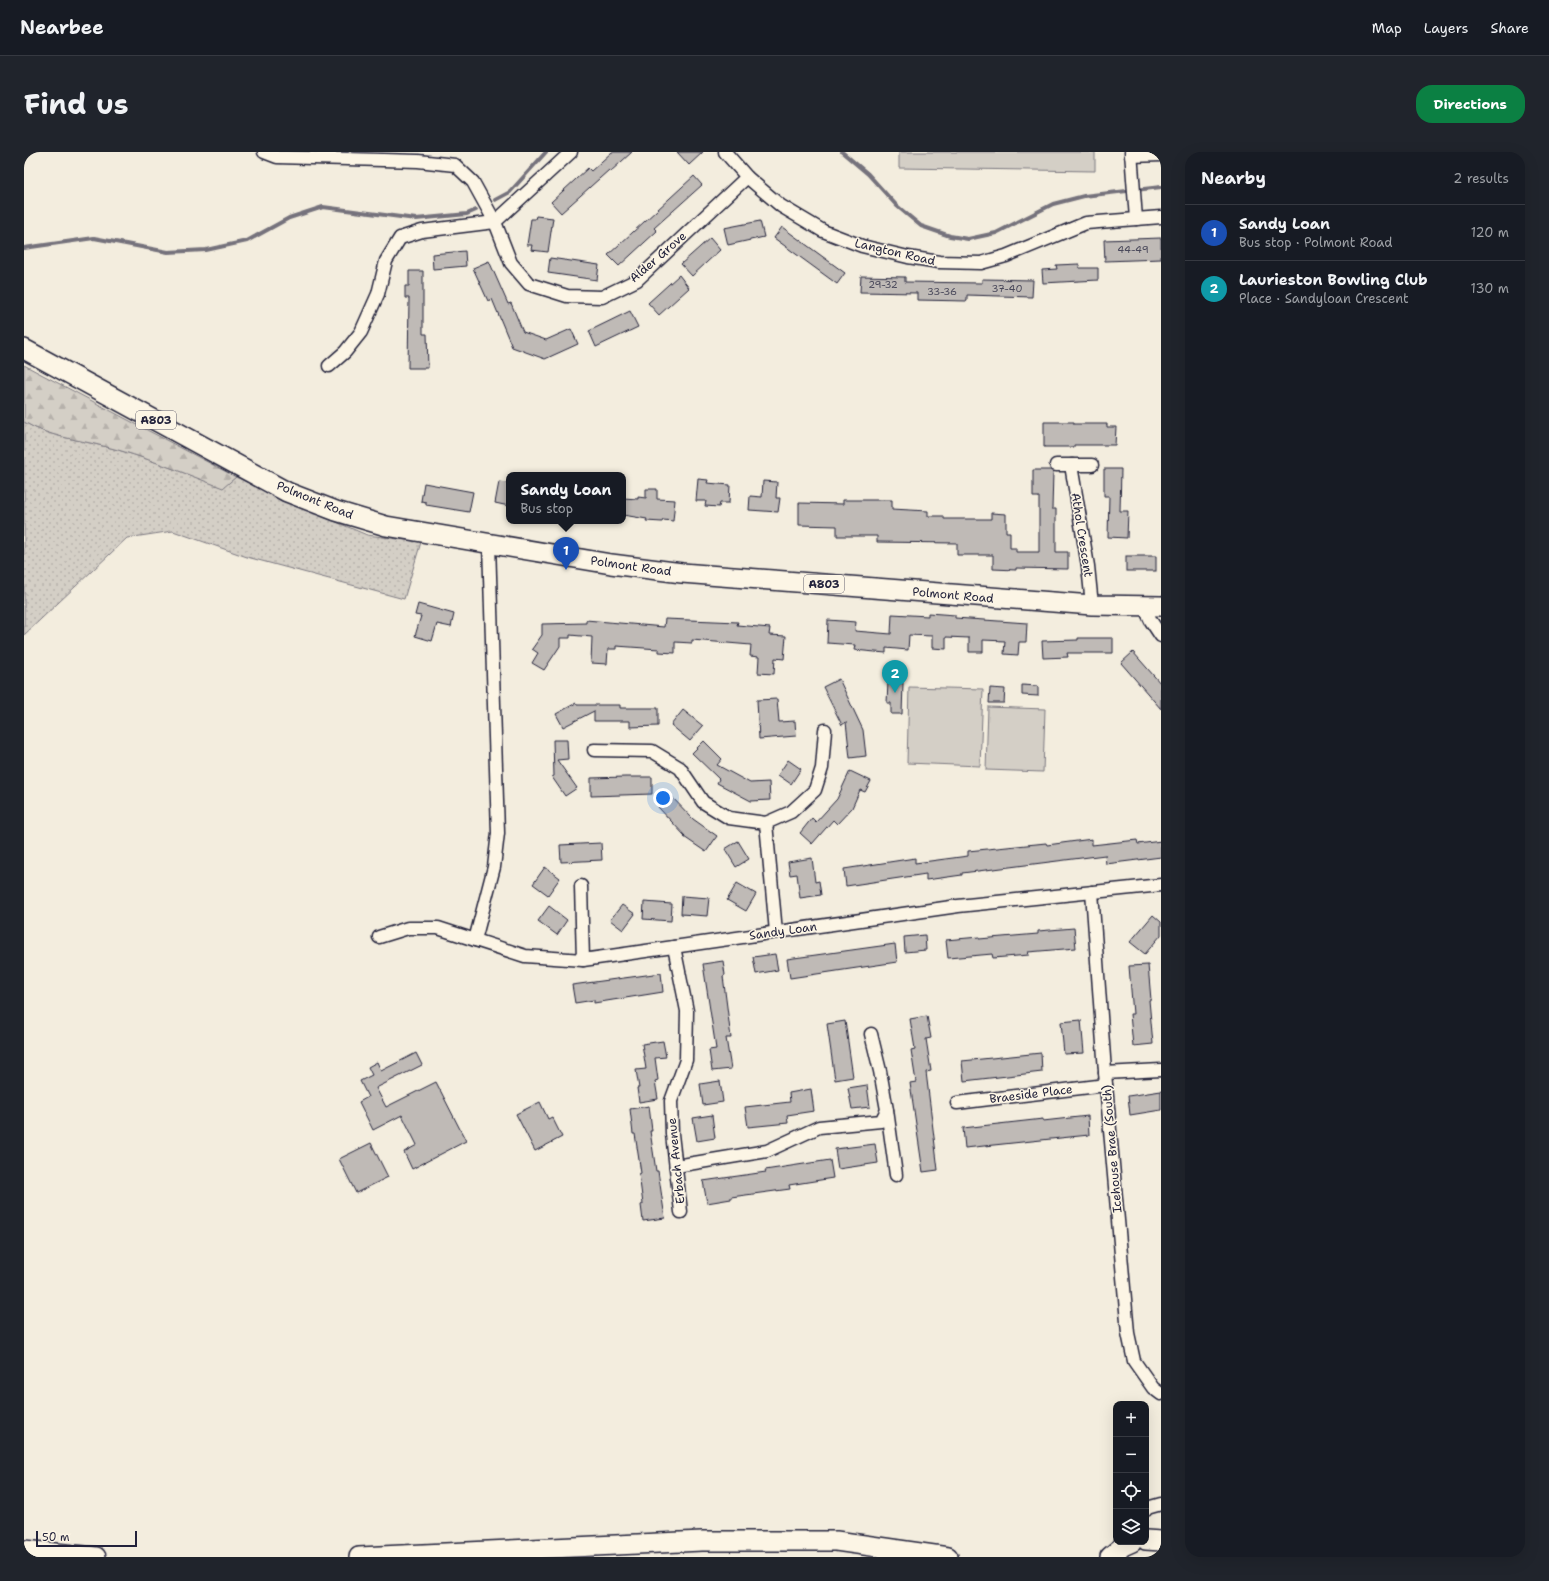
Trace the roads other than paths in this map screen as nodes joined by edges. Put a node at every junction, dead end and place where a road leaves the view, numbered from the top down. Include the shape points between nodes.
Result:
1 (264, 152) edge
2 (571, 152) edge
3 (725, 152) edge
4 (1131, 154) edge
5 (1161, 155) edge
6 (747, 177) junction
7 (1161, 217) edge
8 (1136, 219) junction
9 (495, 222) junction
10 (24, 349) edge
11 (329, 366) dead end
12 (1056, 465) dead end
13 (1072, 465) junction
14 (1092, 465) dead end
15 (489, 544) junction
16 (1092, 605) junction
17 (1153, 606) edge
18 (1161, 636) edge
19 (825, 730) dead end
20 (594, 750) dead end
21 (766, 824) junction
22 (1161, 885) edge
23 (581, 886) dead end
24 (1092, 892) junction
25 (776, 932) junction
26 (379, 937) dead end
27 (475, 940) junction
28 (674, 946) junction
29 (583, 960) junction
30 (871, 1034) dead end
31 (1161, 1070) edge
32 (1105, 1079) junction
33 (957, 1103) dead end
34 (887, 1110) junction
35 (676, 1166) junction
36 (896, 1175) dead end
37 (681, 1212) dead end
38 (1161, 1394) edge
39 (1161, 1504) edge
40 (1146, 1509) edge
41 (1149, 1540) edge
42 (1161, 1541) edge
43 (1125, 1545) edge
44 (24, 1550) edge
45 (1110, 1556) edge
46 (96, 1557) edge
47 (358, 1557) edge
48 (948, 1557) edge

1 - 9 street, Alder Grove via 277,157 418,161 455,165 473,182
2 - 9 street
3 - 6 street, Langton Road
4 - 5 street
4 - 8 street
6 - 8 street, Langton Road via 781,206 823,231 862,246 940,262 981,263 1006,256 1086,223
6 - 9 street, Alder Grove via 637,280 602,297 567,296 529,284 512,263
7 - 8 street, Langton Road
9 - 11 street via 422,231 400,238 386,260 378,294 362,332
10 - 15 main road, Polmont Road / A803 via 287,492 336,511 386,526
12 - 13 street
13 - 14 street
13 - 16 street, Athol Crescent
15 - 16 main road, Polmont Road / A803 via 682,573
15 - 27 street via 498,833 494,867
16 - 17 main road, Polmont Road / A803
17 - 18 street via 1151,621
19 - 21 street via 822,768 815,790 791,812
20 - 21 street via 652,751 680,768 702,802 729,818
21 - 25 street
22 - 24 street, Sandy Loan
23 - 29 street
24 - 25 street, Sandy Loan via 958,906
24 - 32 street, Icehouse Brae (South)
25 - 28 street, Sandy Loan
26 - 27 street, Sandy Loan via 408,928 438,928
27 - 29 street, Sandy Loan via 524,956
28 - 29 street, Sandy Loan
28 - 35 street, Erbach Avenue via 687,1010 686,1060 671,1101
30 - 34 street
31 - 32 street, Braeside Place
32 - 33 street, Braeside Place
32 - 38 street, Icehouse Brae (South) via 1128,1333 1134,1361 1152,1388
34 - 35 street via 881,1121 819,1127 767,1150
34 - 36 street
35 - 37 street, Erbach Avenue
39 - 40 street
41 - 42 main road
43 - 45 main road
44 - 46 main road
47 - 48 main road via 702,1541 836,1541

